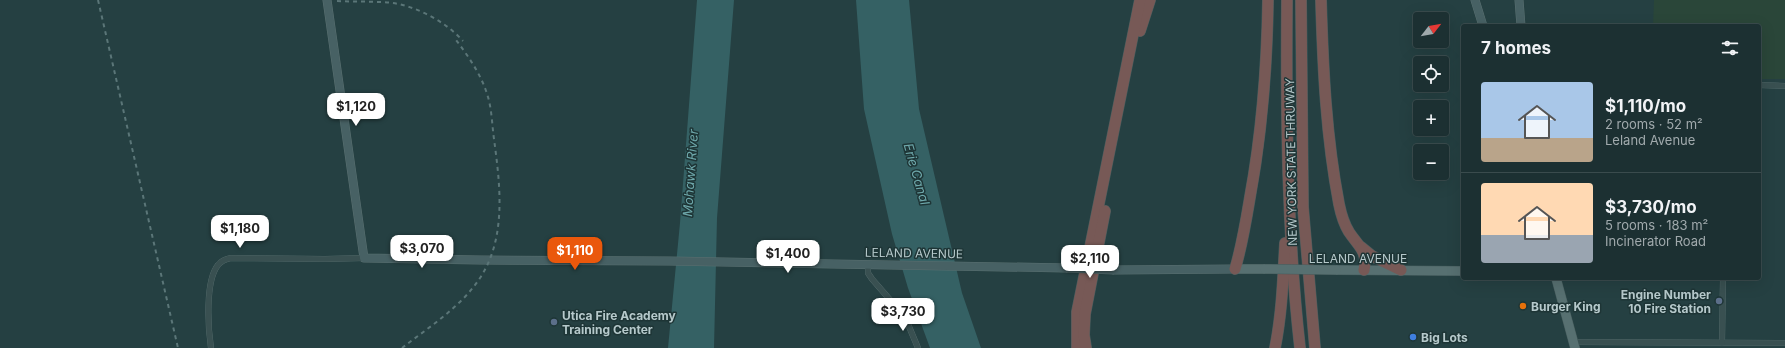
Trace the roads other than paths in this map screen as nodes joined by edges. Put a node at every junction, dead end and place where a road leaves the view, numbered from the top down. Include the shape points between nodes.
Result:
1 (327, 0) edge
2 (1138, 0) edge
3 (1145, 0) edge
4 (1150, 0) edge
5 (1268, 0) edge
6 (1287, 0) edge
7 (1301, 0) edge
8 (1321, 0) edge
9 (1475, 0) edge
10 (1519, 0) edge
11 (1482, 24) edge
12 (1521, 24) edge
13 (1138, 38) junction
14 (1761, 86) edge
15 (1785, 86) edge
16 (1288, 175) junction
17 (1360, 246) junction
18 (364, 258) junction
19 (868, 264) junction
20 (1235, 269) junction
21 (1364, 270) junction
22 (1401, 270) junction
23 (1461, 271) edge
24 (1557, 280) edge
25 (1723, 280) edge
26 (1722, 343) junction
27 (1785, 343) edge
28 (1575, 345) edge
29 (1770, 346) edge
30 (211, 348) edge
31 (918, 348) edge
32 (1077, 348) edge
33 (1086, 348) edge
34 (1275, 348) edge
35 (1300, 348) edge
36 (1315, 348) edge

1 - 18 street
2 - 32 highway via 1077,312
3 - 13 highway
4 - 13 highway
5 - 20 highway via 1262,111 1256,164
6 - 16 highway, NEW YORK STATE THRUWAY
7 - 36 highway, NEW YORK STATE THRUWAY via 1303,207
8 - 17 highway via 1324,82 1332,164 1343,218 1350,234
9 - 11 street
10 - 12 street
13 - 33 highway via 1085,314
14 - 15 street
16 - 34 highway via 1283,285
16 - 35 highway, NEW YORK STATE THRUWAY via 1294,300
17 - 21 highway via 1366,259
17 - 22 highway via 1372,256
18 - 19 street, LELAND AVENUE
18 - 30 street via 224,260 218,264 212,278 208,311
19 - 20 street, LELAND AVENUE, bridge via 1114,270
19 - 31 street via 868,272 872,279 905,317
20 - 21 main road, LELAND AVENUE, bridge
21 - 22 main road, LELAND AVENUE
22 - 23 main road, LELAND AVENUE
24 - 28 main road
25 - 26 street
26 - 28 street
26 - 29 street
27 - 29 street

